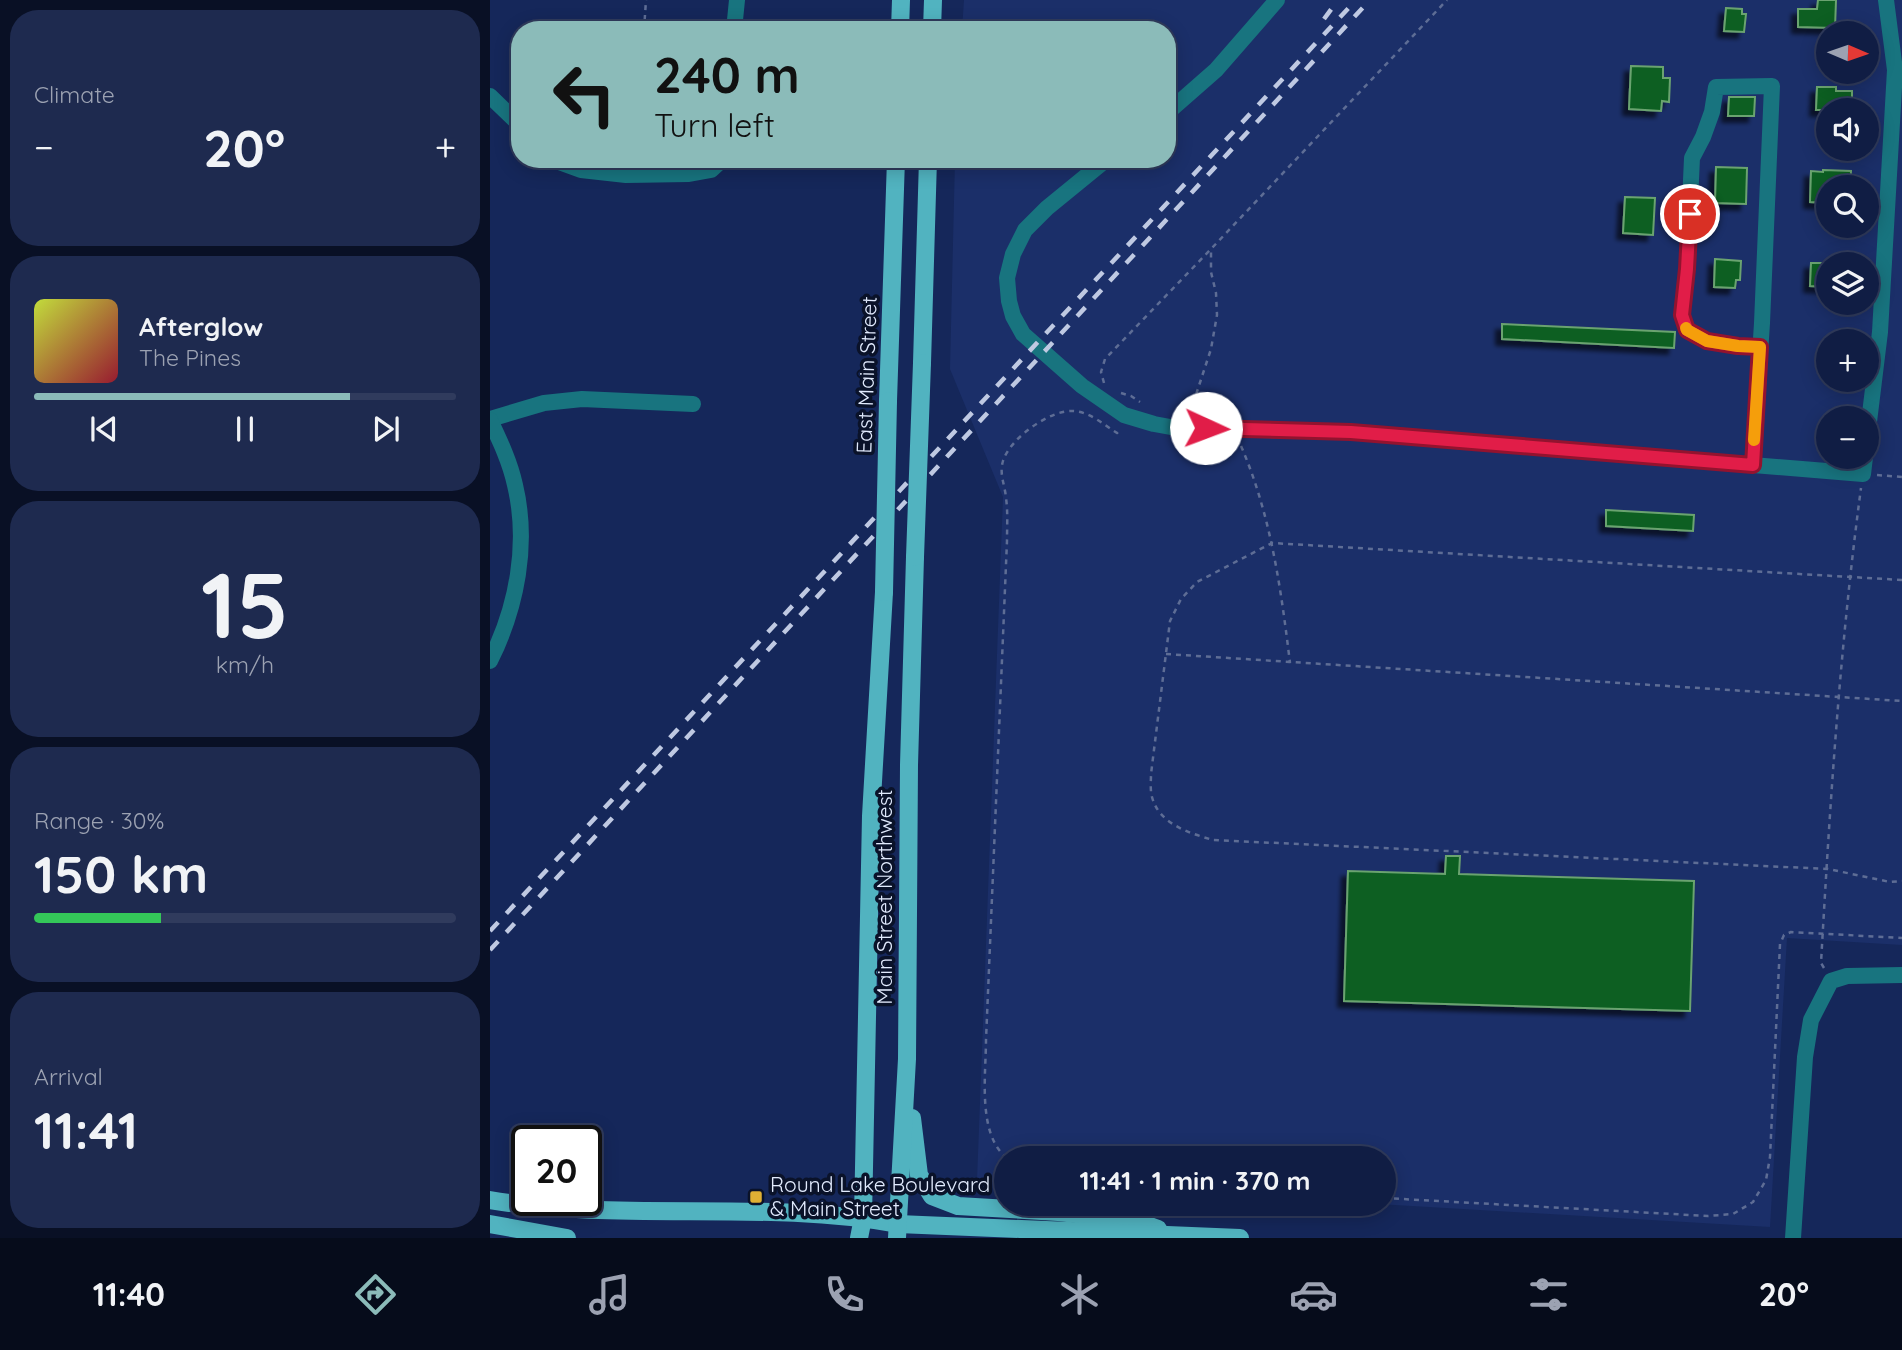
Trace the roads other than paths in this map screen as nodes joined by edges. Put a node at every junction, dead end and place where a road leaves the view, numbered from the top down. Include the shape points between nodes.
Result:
1 (737, 0) edge
2 (901, 0) edge
3 (933, 0) edge
4 (1277, 0) edge
5 (1886, 0) edge
6 (735, 21) edge
7 (900, 21) edge
8 (932, 21) edge
9 (490, 96) edge
10 (1176, 105) edge
11 (511, 116) edge
12 (576, 168) edge
13 (713, 168) edge
14 (895, 168) edge
15 (928, 168) edge
16 (1096, 168) edge
17 (1760, 347) junction
18 (694, 404) dead end
19 (1871, 406) edge
20 (490, 419) edge
21 (1753, 465) junction
22 (1864, 469) edge
23 (884, 592) joint
24 (490, 661) edge
25 (1902, 975) edge
26 (904, 1101) junction
27 (490, 1200) edge
28 (863, 1218) junction
29 (490, 1224) edge
30 (897, 1231) edge
31 (1174, 1235) junction
32 (567, 1238) edge
33 (859, 1238) edge
34 (1240, 1238) edge
35 (1793, 1238) edge

1 - 6 street
2 - 7 main road
3 - 8 main road
4 - 10 street via 1216,70
5 - 19 street via 1895,70 1880,332
9 - 11 street
12 - 13 street via 626,175 689,174
14 - 23 main road, East Main Street, bridge
15 - 26 main road, Main Street Northwest, bridge via 909,765
16 - 21 street via 1025,230 1007,278 1009,301 1023,334 1082,386 1124,415 1184,428 1351,432
17 - 17 street via 1772,86 1716,88 1712,111 1692,158 1682,315 1687,330 1707,341
17 - 21 street
18 - 20 street via 582,399 544,403
20 - 24 street via 515,486 521,552 510,616
21 - 22 street via 1863,474
23 - 28 main road, Main Street Northwest via 871,816
25 - 35 street via 1847,976 1831,981 1811,1020
26 - 30 main road, Main Street Northwest
26 - 31 main road via 912,1120 919,1175 932,1196 958,1206 1133,1220
27 - 28 main road via 566,1209 768,1211
28 - 30 main road
28 - 33 main road, Main Street Northwest
29 - 32 main road
30 - 31 main road
31 - 34 main road

